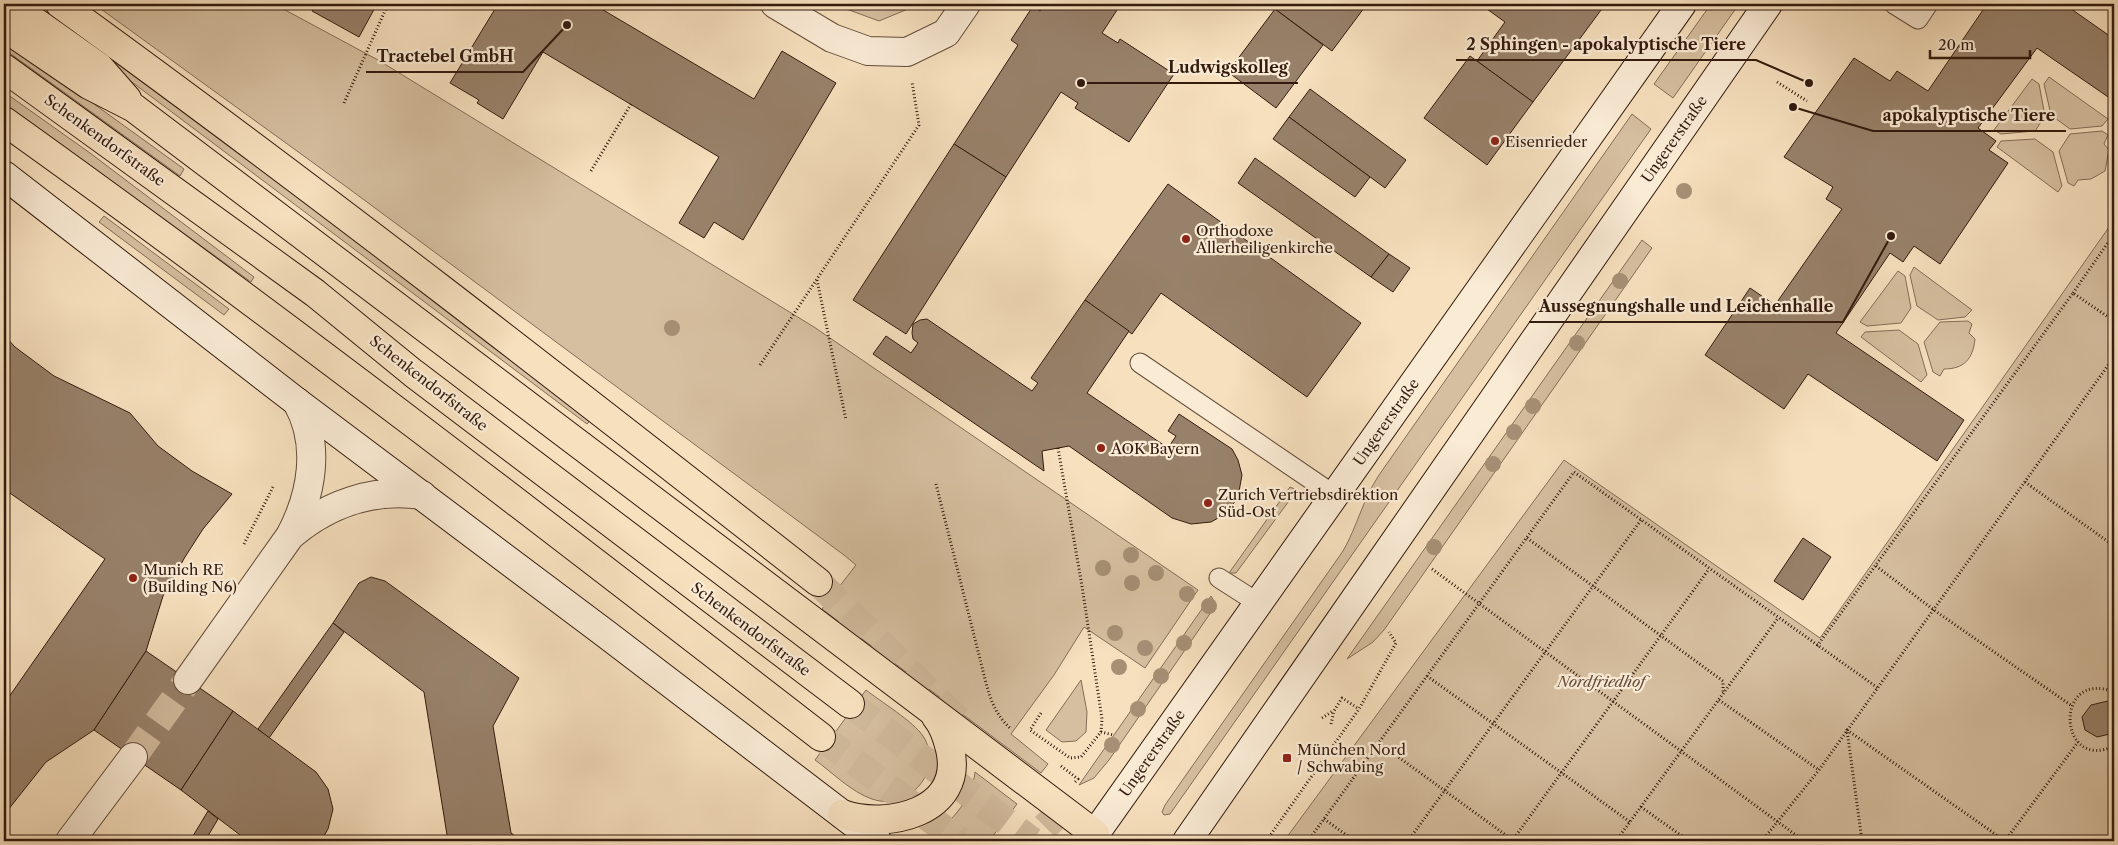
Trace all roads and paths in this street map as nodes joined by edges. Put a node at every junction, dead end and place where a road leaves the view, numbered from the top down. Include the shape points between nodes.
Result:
1 (10, 4) edge
2 (60, 4) edge
3 (388, 4) edge
4 (775, 4) edge
5 (966, 4) edge
6 (1682, 4) edge
7 (1768, 4) edge
8 (1894, 4) edge
9 (1928, 4) edge
10 (4, 27) edge
11 (907, 52) junction
12 (4, 68) edge
13 (1777, 82) dead end
14 (1807, 101) dead end
15 (344, 103) dead end
16 (631, 104) dead end
17 (134, 108) junction
18 (4, 121) edge
19 (591, 171) dead end
20 (4, 175) edge
21 (2114, 234) edge
22 (817, 280) junction
23 (2073, 293) junction
24 (2114, 321) edge
25 (2114, 357) edge
26 (1140, 363) dead end
27 (760, 365) dead end
28 (297, 402) junction
29 (846, 420) dead end
30 (1058, 448) dead end
31 (275, 480) dead end
32 (2025, 482) junction
33 (936, 484) dead end
34 (422, 495) junction
35 (1334, 495) junction
36 (1641, 520) junction
37 (290, 536) junction
38 (1527, 538) junction
39 (242, 546) dead end
40 (2114, 546) edge
41 (1876, 566) junction
42 (1432, 569) dead end
43 (1709, 569) junction
44 (1219, 578) dead end
45 (818, 582) tunnel mouth
46 (1593, 586) junction
47 (1258, 603) junction
48 (1479, 604) junction
49 (1934, 610) junction
50 (1778, 618) junction
51 (1389, 632) dead end
52 (1661, 635) junction
53 (1817, 646) junction
54 (1545, 652) junction
55 (1427, 676) junction
56 (188, 680) tunnel mouth
57 (1878, 688) junction
58 (2114, 692) edge
59 (1723, 694) junction
60 (1719, 700) junction
61 (1613, 701) junction
62 (850, 704) tunnel mouth
63 (2072, 706) junction
64 (1358, 709) junction
65 (1334, 711) junction
66 (1041, 713) dead end
67 (934, 714) junction
68 (1322, 718) dead end
69 (1493, 723) junction
70 (1331, 724) dead end
71 (1847, 730) junction
72 (1101, 732) junction
73 (1018, 734) dead end
74 (1113, 735) dead end
75 (821, 737) tunnel mouth
76 (2078, 742) junction
77 (1378, 743) junction
78 (2114, 746) edge
79 (1682, 752) junction
80 (133, 757) tunnel mouth
81 (1056, 762) dead end
82 (1819, 770) junction
83 (1561, 773) junction
84 (1078, 779) dead end
85 (1444, 791) junction
86 (1641, 807) junction
87 (842, 814) junction
88 (1324, 818) junction
89 (1777, 821) junction
90 (1630, 822) junction
91 (1096, 839) edge
92 (70, 841) edge
93 (877, 841) edge
94 (1187, 841) edge
95 (1263, 841) edge
96 (1308, 841) edge
97 (1355, 841) edge
98 (1408, 841) edge
99 (1513, 841) edge
100 (1616, 841) edge
101 (1689, 841) edge
102 (1762, 841) edge
103 (1804, 841) edge
104 (1862, 841) edge
105 (2005, 841) edge

1 - 17 highway via 99,67
2 - 45 highway via 309,189 725,507
3 - 15 path
4 - 11 main road via 832,38 859,48
5 - 11 main road via 946,33
6 - 35 main road, Ungererstraße
7 - 94 main road, Ungererstraße
8 - 9 lane via 1918,19
10 - 17 highway via 89,86
11 - 22 path via 919,125
12 - 62 highway, Schenkendorfstraße via 315,294 413,373
13 - 14 path
16 - 19 path
17 - 67 highway
18 - 75 highway via 135,214 393,408
20 - 28 main road
21 - 23 path
22 - 27 path
22 - 29 path
23 - 24 path
23 - 41 path
25 - 32 path
26 - 35 lane
28 - 34 main road
28 - 37 main road via 308,426 311,458 305,501
30 - 72 path via 1082,586 1102,720
31 - 39 path
32 - 40 path
32 - 49 path
33 - 73 path via 990,698 1000,720
34 - 37 main road via 392,493 363,496 320,513
34 - 87 main road
35 - 47 main road, Ungererstraße
36 - 38 path via 1574,472
36 - 43 path
36 - 46 path
37 - 56 main road
38 - 46 path
38 - 48 path
41 - 49 path
41 - 53 path
42 - 48 path
43 - 50 path
43 - 52 path
44 - 47 lane
46 - 52 path
46 - 54 path
47 - 91 main road, Ungererstraße
48 - 54 path
48 - 55 path
49 - 57 path
49 - 63 path
50 - 53 path
50 - 59 path
51 - 64 path via 1396,643
52 - 59 path via 1723,681
52 - 61 path
53 - 57 path
54 - 61 path
54 - 69 path
55 - 69 path
55 - 77 path
57 - 71 path
58 - 63 path via 2096,688 2086,691
59 - 60 path
60 - 79 path
60 - 82 path
61 - 79 path
61 - 83 path
63 - 76 path via 2069,725
64 - 65 path via 1342,698
64 - 95 path via 1269,837
65 - 68 path
65 - 70 path
66 - 72 path via 1030,730 1070,758 1081,757
67 - 87 highway via 947,737 952,769 946,786 933,804 899,818 863,819
67 - 91 highway
69 - 83 path
69 - 85 path
71 - 82 path
71 - 104 path
71 - 105 path
72 - 74 path
76 - 78 path via 2095,750
76 - 105 path
77 - 85 path
77 - 88 path
79 - 86 path
79 - 89 path
80 - 92 main road
81 - 84 path
82 - 89 path
83 - 90 path
83 - 99 path
85 - 98 path
85 - 99 path
86 - 90 path
86 - 101 path
87 - 93 main road
88 - 96 path
88 - 97 path
89 - 102 path
89 - 103 path
90 - 100 path

